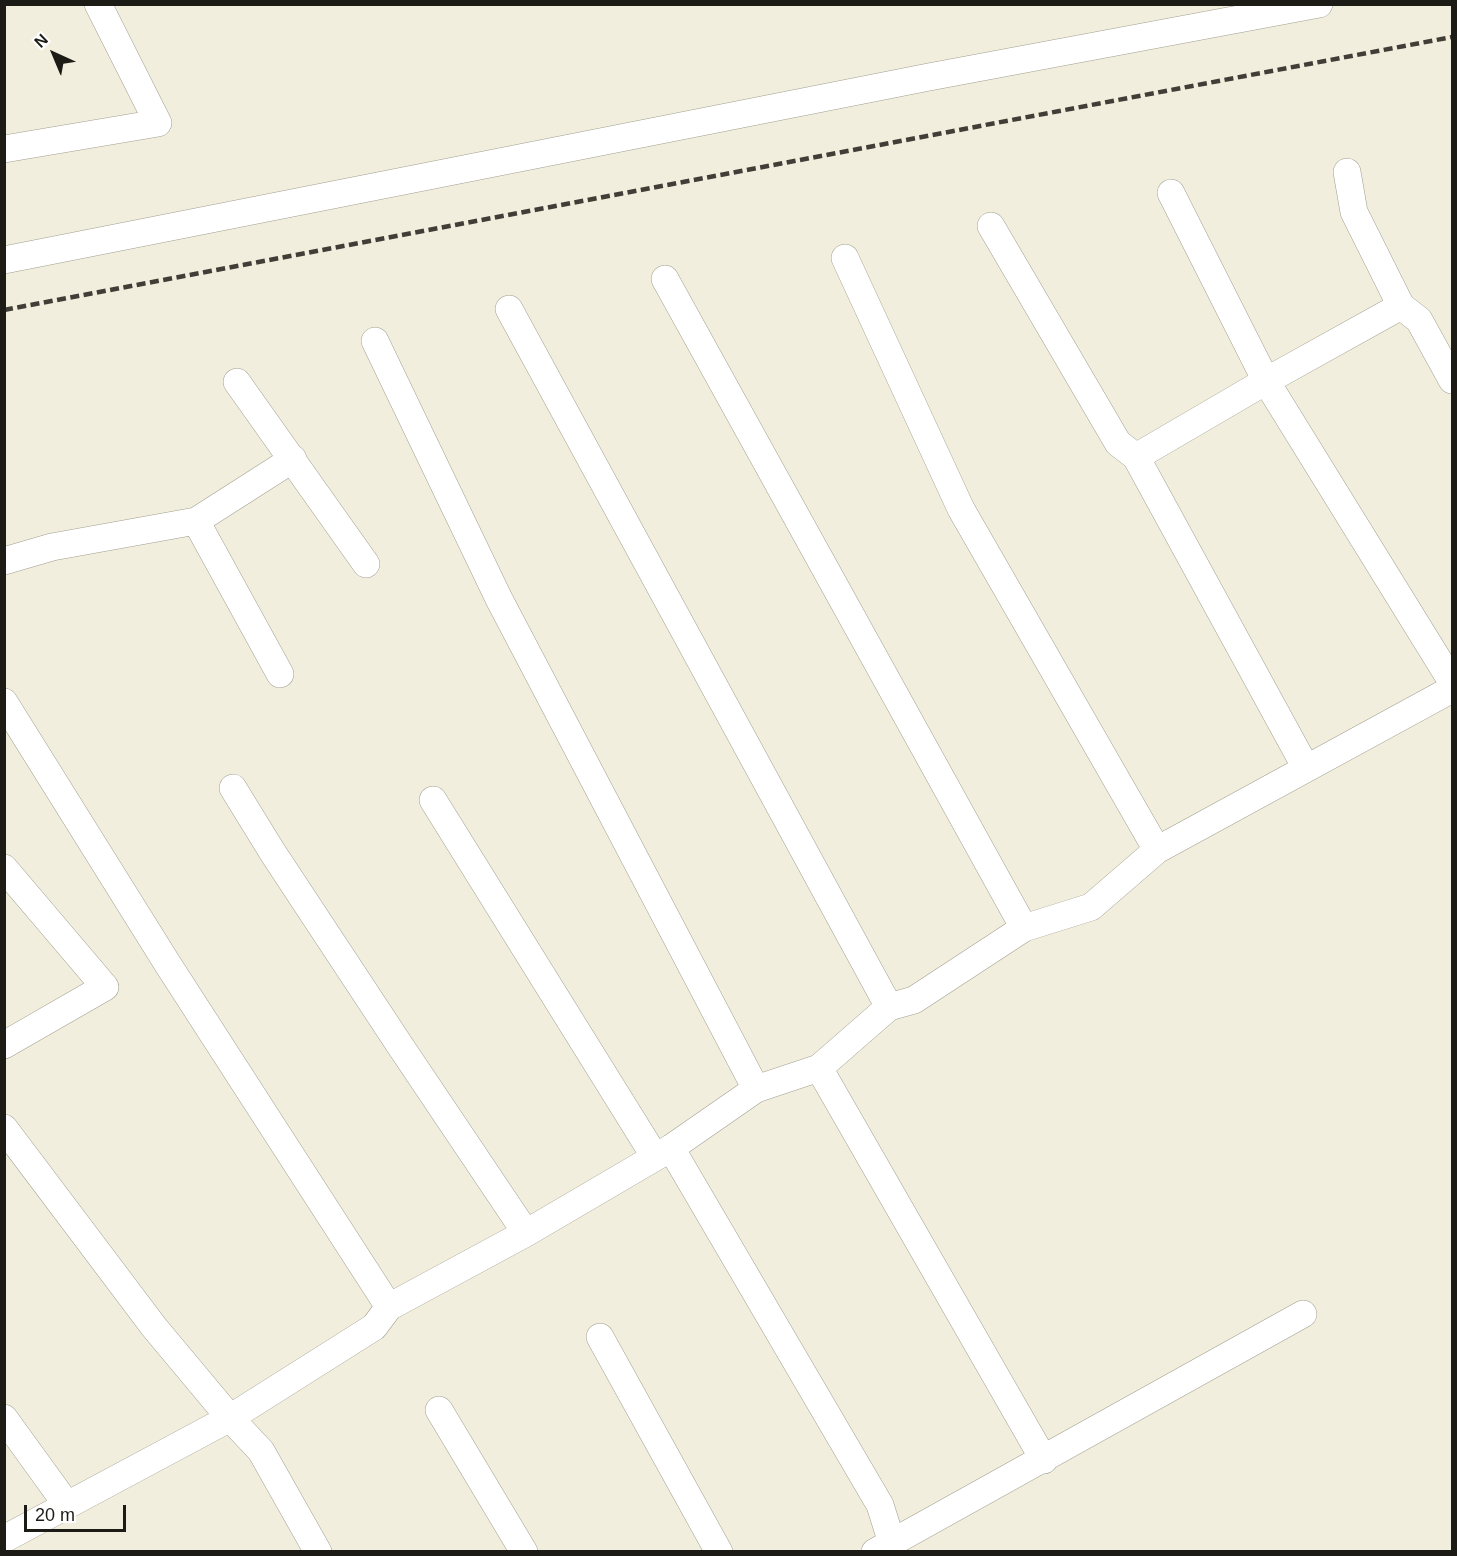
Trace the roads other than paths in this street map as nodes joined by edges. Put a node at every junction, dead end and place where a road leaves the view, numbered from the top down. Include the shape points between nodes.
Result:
1 (98, 4) edge
2 (1319, 4) edge
3 (4, 148) edge
4 (1347, 172) dead end
5 (1171, 193) dead end
6 (991, 226) dead end
7 (845, 258) dead end
8 (4, 260) edge
9 (665, 279) dead end
10 (1401, 306) junction
11 (509, 309) dead end
12 (375, 341) dead end
13 (1452, 380) edge
14 (1266, 381) junction
15 (237, 382) dead end
16 (1136, 458) junction
17 (293, 459) junction
18 (196, 521) junction
19 (4, 561) edge
20 (366, 564) dead end
21 (280, 674) dead end
22 (1452, 682) edge
23 (1452, 688) edge
24 (4, 702) edge
25 (1306, 768) junction
26 (233, 788) dead end
27 (433, 800) dead end
28 (1157, 850) junction
29 (4, 868) edge
30 (15, 899) edge
31 (1024, 927) junction
32 (889, 1007) junction
33 (4, 1045) edge
34 (819, 1068) junction
35 (756, 1089) junction
36 (4, 1128) edge
37 (663, 1152) junction
38 (526, 1233) junction
39 (389, 1307) junction
40 (1304, 1314) dead end
41 (600, 1337) dead end
42 (439, 1410) dead end
43 (4, 1418) edge
44 (230, 1418) junction
45 (1044, 1460) junction
46 (67, 1505) junction
47 (4, 1539) edge
48 (884, 1547) edge
49 (318, 1551) edge
50 (524, 1551) edge
51 (719, 1551) edge

1 - 3 street via 158,123
2 - 8 street
4 - 10 street via 1354,212
5 - 14 street
6 - 16 street via 1118,443
7 - 28 street via 961,509
9 - 31 street
10 - 13 street via 1419,320
10 - 14 street
11 - 32 street
12 - 35 street via 499,599
14 - 16 street
14 - 22 street
15 - 17 street
16 - 25 street
17 - 18 street
17 - 20 street
18 - 19 street via 52,547
18 - 21 street
23 - 25 street
24 - 39 street
25 - 28 street
26 - 38 street
27 - 37 street
28 - 31 street via 1091,907
29 - 30 street
30 - 33 street via 105,987
31 - 32 street via 914,1000
32 - 34 street
34 - 35 street
34 - 45 street
35 - 37 street
36 - 44 street via 154,1328
37 - 38 street
37 - 48 street via 880,1505
38 - 39 street
39 - 44 street via 374,1327
40 - 45 street
41 - 51 street
42 - 50 street
43 - 46 street
44 - 46 street
44 - 49 street via 261,1451
45 - 48 street
46 - 47 street

